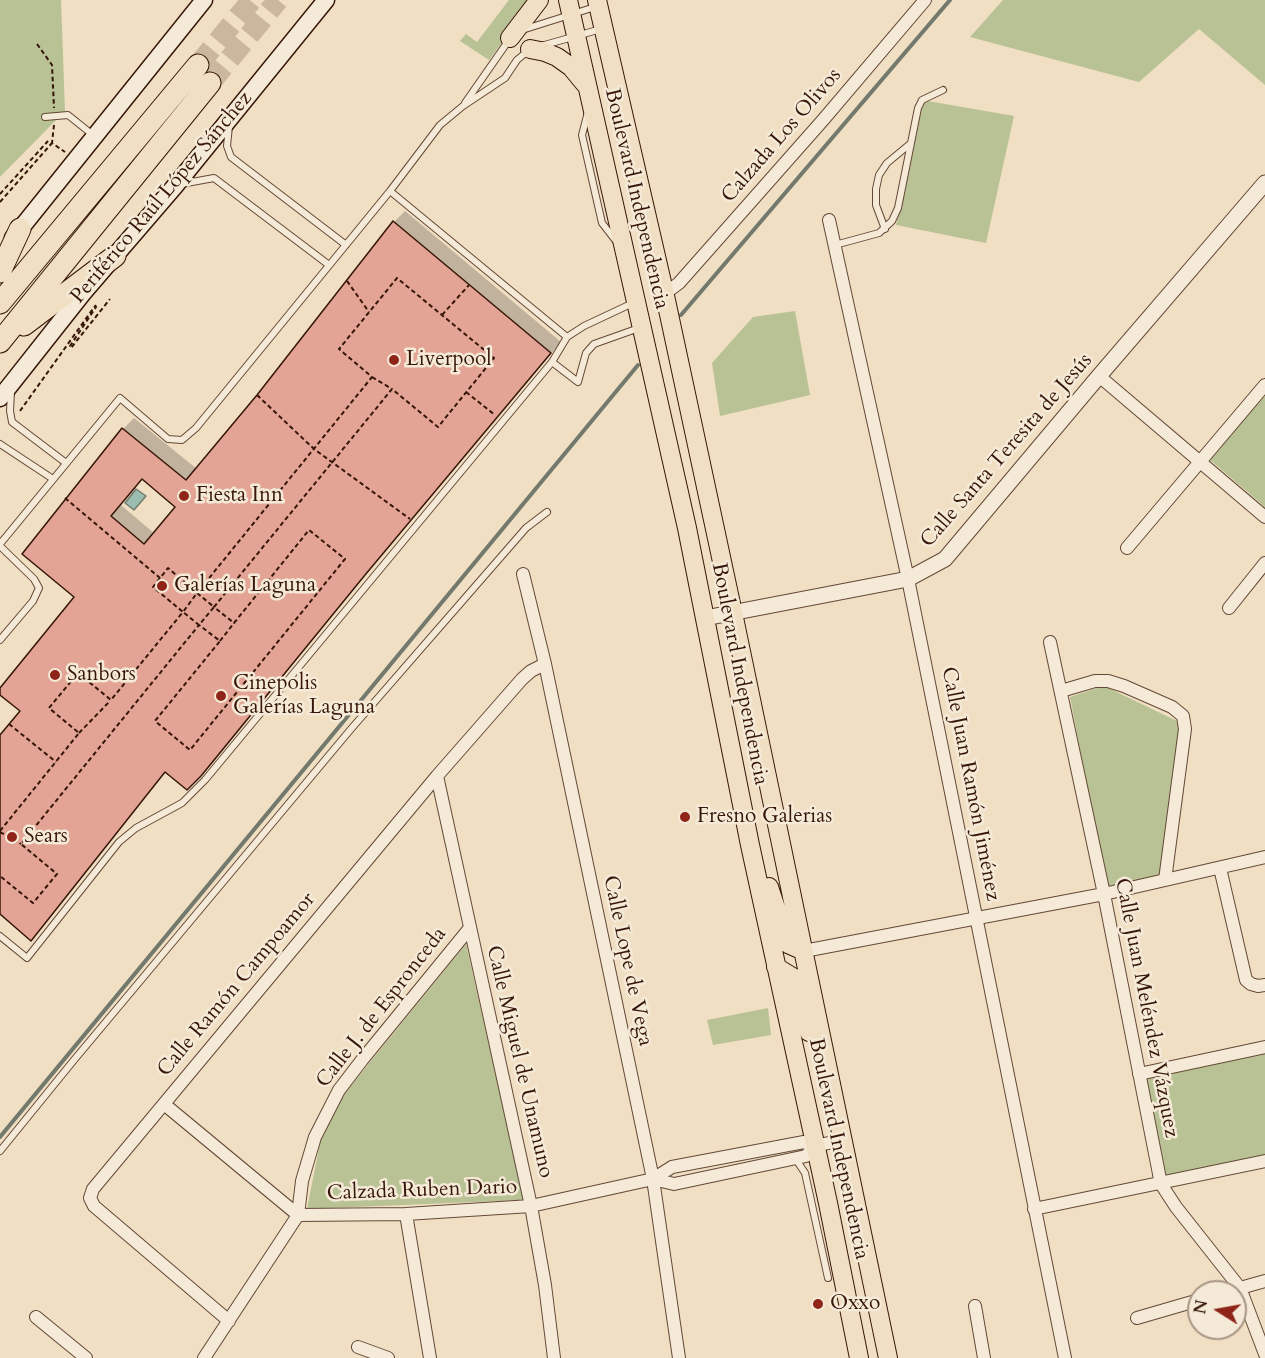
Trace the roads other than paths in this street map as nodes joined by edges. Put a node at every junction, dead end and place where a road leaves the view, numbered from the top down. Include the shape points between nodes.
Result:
1 (204, 0) edge
2 (313, 0) edge
3 (326, 0) edge
4 (539, 0) edge
5 (925, 0) edge
6 (598, 3) edge
7 (570, 7) edge
8 (604, 28) junction
9 (576, 36) junction
10 (510, 38) junction
11 (530, 49) junction
12 (279, 58) junction
13 (198, 65) tunnel mouth
14 (210, 83) tunnel mouth
15 (943, 90) dead end
16 (589, 93) junction
17 (463, 106) junction
18 (233, 113) junction
19 (45, 117) dead end
20 (93, 135) junction
21 (910, 144) junction
22 (1265, 183) edge
23 (175, 186) junction
24 (390, 191) junction
25 (829, 220) dead end
26 (20, 228) junction
27 (885, 229) junction
28 (346, 245) junction
29 (835, 245) junction
30 (0, 253) edge
31 (115, 256) junction
32 (329, 265) junction
33 (0, 272) edge
34 (664, 291) junction
35 (636, 302) junction
36 (0, 303) edge
37 (641, 327) junction
38 (567, 337) junction
39 (0, 343) edge
40 (647, 349) junction
41 (552, 362) junction
42 (1099, 376) junction
43 (15, 380) junction
44 (1265, 385) edge
45 (0, 398) edge
46 (691, 419) junction
47 (0, 444) edge
48 (1200, 461) junction
49 (66, 463) junction
50 (53, 479) junction
51 (547, 512) dead end
52 (1265, 517) edge
53 (0, 545) edge
54 (1127, 548) dead end
55 (1265, 563) edge
56 (523, 574) dead end
57 (908, 579) junction
58 (1229, 608) dead end
59 (733, 613) junction
60 (705, 618) junction
61 (0, 640) edge
62 (1050, 642) dead end
63 (545, 664) junction
64 (1061, 691) junction
65 (437, 776) junction
66 (750, 844) junction
67 (1265, 857) edge
68 (1220, 868) junction
69 (1165, 880) junction
70 (1104, 894) junction
71 (977, 919) junction
72 (469, 929) junction
73 (0, 936) edge
74 (804, 951) junction
75 (777, 968) junction
76 (1265, 985) edge
77 (822, 1042) junction
78 (1265, 1047) edge
79 (1139, 1074) junction
80 (164, 1104) junction
81 (842, 1140) junction
82 (815, 1146) junction
83 (0, 1151) edge
84 (748, 1152) junction
85 (795, 1158) junction
86 (1265, 1161) edge
87 (752, 1167) junction
88 (653, 1179) junction
89 (1161, 1184) junction
90 (531, 1206) junction
91 (1034, 1209) junction
92 (406, 1214) junction
93 (298, 1215) junction
94 (828, 1278) dead end
95 (1234, 1280) edge
96 (1265, 1281) edge
97 (1247, 1286) edge
98 (1187, 1303) edge
99 (975, 1306) dead end
100 (1247, 1306) edge
101 (36, 1317) dead end
102 (1137, 1318) dead end
103 (230, 1321) junction
104 (358, 1347) dead end
105 (1265, 1354) edge
106 (86, 1358) edge
107 (204, 1358) edge
108 (388, 1358) edge
109 (430, 1358) edge
110 (555, 1358) edge
111 (679, 1358) edge
112 (859, 1358) edge
113 (888, 1358) edge
114 (984, 1358) edge
115 (1065, 1358) edge

1 - 20 main road
2 - 12 main road via 297,21
3 - 12 main road, Periférico Raúl López Sánchez
4 - 10 main road
5 - 34 street, Calzada Los Olivos via 679,283
6 - 7 lane
6 - 8 main road, Boulevard Independencia
7 - 9 main road, Boulevard Independencia
7 - 10 lane
8 - 9 lane
8 - 34 main road, Boulevard Independencia
9 - 11 lane
9 - 16 main road, Boulevard Independencia
10 - 17 lane
11 - 16 main road via 557,57 571,67
11 - 17 lane via 505,78
12 - 18 main road, Periférico Raúl López Sánchez
13 - 36 highway
14 - 39 highway, Periférico Raúl López Sánchez
15 - 21 lane via 920,103
16 - 35 main road, Boulevard Independencia
17 - 24 lane via 440,125
18 - 23 main road, Periférico Raúl López Sánchez
18 - 28 lane via 227,146 231,158
19 - 20 lane via 68,115
20 - 26 main road
21 - 27 lane via 898,208
21 - 27 lane via 879,175 876,205
22 - 42 street, Calle Santa Teresita de Jesús
23 - 31 main road, Periférico Raúl López Sánchez
23 - 32 lane via 214,178
24 - 28 lane
24 - 38 lane
25 - 29 street, Calle Juan Ramón Jiménez
26 - 30 main road
26 - 33 highway
27 - 29 lane
28 - 32 lane
29 - 57 street, Calle Juan Ramón Jiménez
31 - 39 highway
31 - 43 main road, Periférico Raúl López Sánchez
32 - 49 lane via 196,428 182,440 168,439 120,398
34 - 46 main road, Boulevard Independencia
35 - 37 main road, Boulevard Independencia
35 - 38 lane
37 - 40 main road, Boulevard Independencia
37 - 41 lane via 594,344 586,353 578,382
38 - 41 lane
40 - 46 main road via 648,332 655,323 660,324
40 - 60 main road, Boulevard Independencia
41 - 73 lane via 205,780 182,803 119,842 27,958
42 - 48 street
42 - 57 street, Calle Santa Teresita de Jesús via 945,559
43 - 45 main road, Periférico Raúl López Sánchez
43 - 49 lane via 9,398 12,422
44 - 48 street
46 - 59 main road, Boulevard Independencia
47 - 50 lane
48 - 52 street
48 - 54 street
49 - 50 lane
50 - 53 lane
51 - 83 lane via 525,528 351,729
53 - 61 lane via 39,588
55 - 58 street
56 - 63 street, Calle Lope de Vega
57 - 59 street, Calle Santa Teresita de Jesús
57 - 71 street, Calle Juan Ramón Jiménez
59 - 60 street, Calle Santa Teresita de Jesús
59 - 74 main road, Boulevard Independencia
60 - 66 main road, Boulevard Independencia
62 - 64 street, Calle Juan Meléndez Vázquez
63 - 65 street, Calle Ramón Campoamor via 522,679
63 - 88 street, Calle Lope de Vega
64 - 69 street via 1108,681 1172,707 1183,716 1185,729
64 - 70 street, Calle Juan Meléndez Vázquez
65 - 72 street, Calle Miguel de Unamuno
65 - 80 street, Calle Ramón Campoamor
66 - 74 main road via 762,867 788,944
66 - 75 main road, Boulevard Independencia
67 - 68 street
68 - 69 street
68 - 76 street via 1246,980
69 - 70 street
70 - 71 street
70 - 79 street, Calle Juan Meléndez Vázquez
71 - 74 street
71 - 91 street, Calle Juan Ramón Jiménez
72 - 90 street, Calle Miguel de Unamuno
72 - 93 street, Calle J. de Espronceda via 339,1090 315,1137 302,1181
74 - 77 main road, Boulevard Independencia
75 - 77 main road via 794,978 809,1032
75 - 82 main road, Boulevard Independencia
77 - 81 main road, Boulevard Independencia
78 - 79 street
79 - 89 street, Calle Juan Meléndez Vázquez
80 - 93 street
80 - 103 street, Calle Ramón Campoamor via 90,1198 94,1206
81 - 82 street, Calzada Ruben Dario
81 - 113 main road, Boulevard Independencia
82 - 84 street, Calzada Ruben Dario via 804,1142
82 - 85 street, Calzada Ruben Dario via 806,1156
82 - 112 main road, Boulevard Independencia
84 - 87 lane
84 - 88 street, Calzada Ruben Dario via 672,1167
85 - 87 street, Calzada Ruben Dario
85 - 94 lane via 805,1173
86 - 89 street
87 - 88 street, Calzada Ruben Dario via 674,1184
88 - 90 street, Calzada Ruben Dario
88 - 111 street, Calle Lope de Vega
89 - 91 street
89 - 95 street, Calle Juan Meléndez Vázquez
90 - 92 street, Calzada Ruben Dario
90 - 110 street, Calle Miguel de Unamuno
91 - 115 street, Calle Juan Ramón Jiménez
92 - 93 street, Calzada Ruben Dario
92 - 109 street
93 - 103 street
96 - 97 street
98 - 102 street
99 - 114 street
100 - 105 street, Calle Juan Meléndez Vázquez
101 - 106 street
103 - 107 street
104 - 108 street

